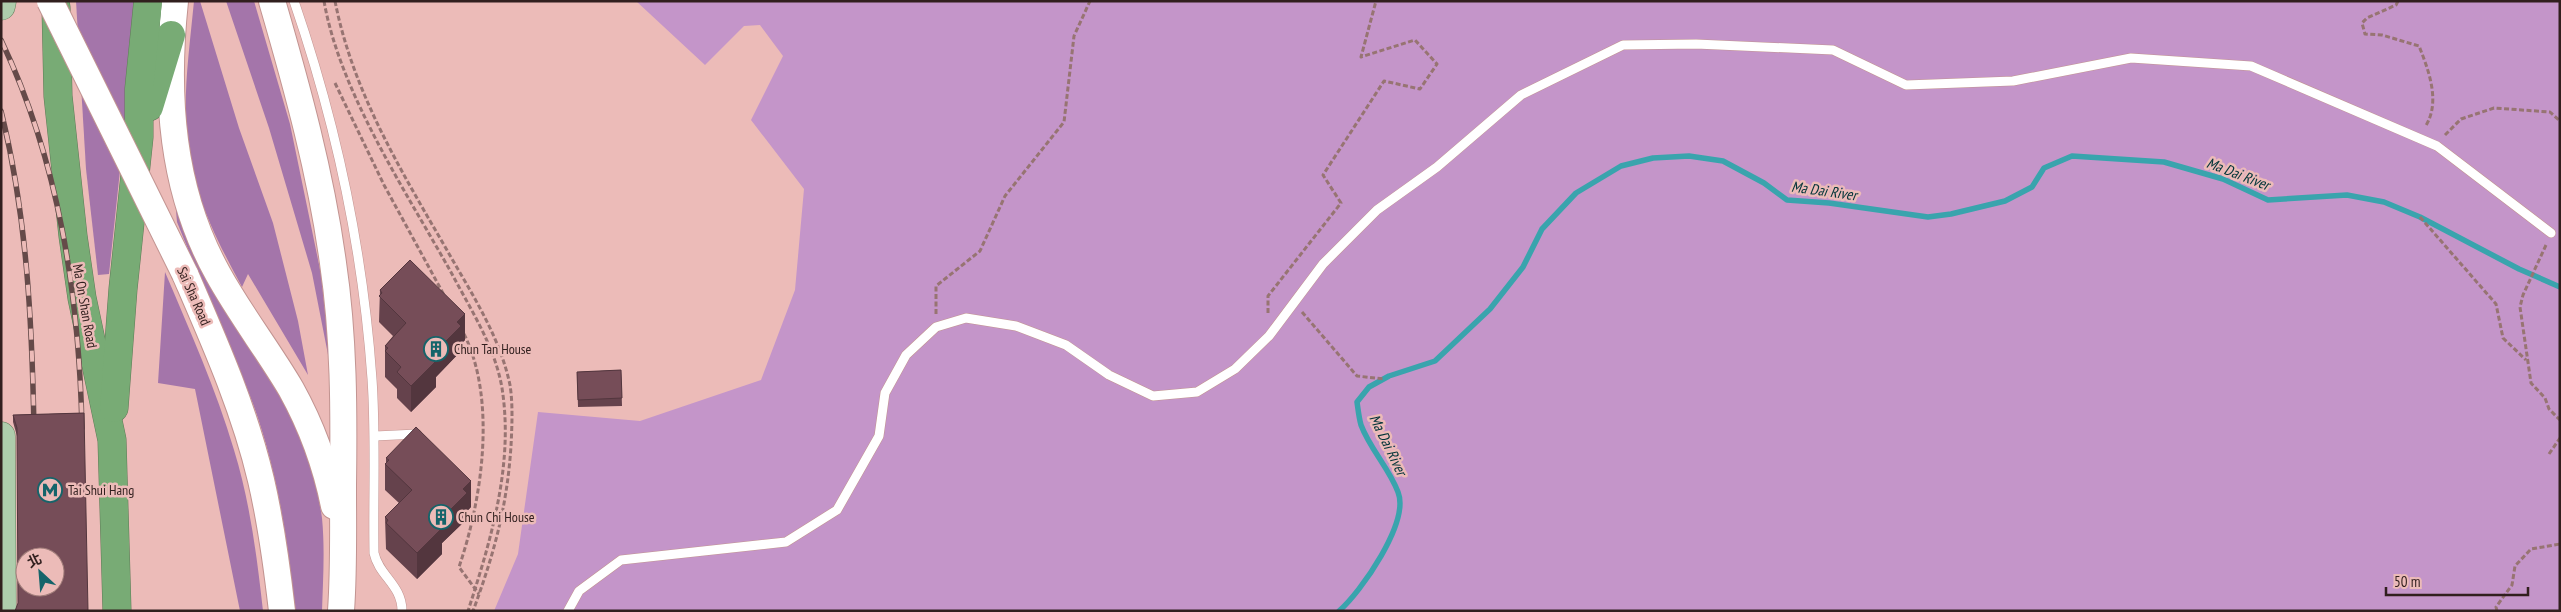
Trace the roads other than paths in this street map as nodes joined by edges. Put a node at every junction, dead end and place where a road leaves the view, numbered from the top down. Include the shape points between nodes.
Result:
1 (2, 1) edge
2 (50, 1) edge
3 (56, 1) edge
4 (148, 1) edge
5 (175, 1) edge
6 (272, 1) edge
7 (294, 1) edge
8 (1, 6) edge
9 (171, 35) junction
10 (139, 136) junction
11 (2551, 233) road end
12 (417, 434) edge
13 (1, 436) edge
14 (375, 436) junction
15 (112, 440) junction
16 (343, 549) junction
17 (2, 611) edge
18 (117, 611) edge
19 (282, 611) edge
20 (341, 611) edge
21 (402, 611) edge
22 (568, 611) edge

1 - 8 main road
2 - 19 main road, Sai Sha Road, bridge via 185,274 225,368 255,458 270,522
3 - 15 highway, Ma On Shan Road via 58,96 72,226 82,298
4 - 10 highway via 139,89
5 - 9 main road
6 - 16 main road via 305,119 334,264 344,386
7 - 14 lane via 321,87 348,202 366,318
9 - 10 highway
9 - 16 main road via 170,98 182,181 190,210 217,272 306,420 331,490
10 - 15 highway
11 - 22 lane via 2438,146 2251,66 2131,58 2013,81 1906,85 1833,50 1696,44 1623,45 1521,95 1437,167 1377,210 1323,264 1269,336 1235,369 1197,392 1153,396 1109,375 1066,345 1016,326 966,318 936,327 906,355 885,393 879,436 838,510 786,542 620,560 579,591
12 - 14 lane
13 - 17 main road
14 - 21 lane via 374,553 378,566 397,588
15 - 18 highway, Ma On Shan Road
16 - 20 main road

